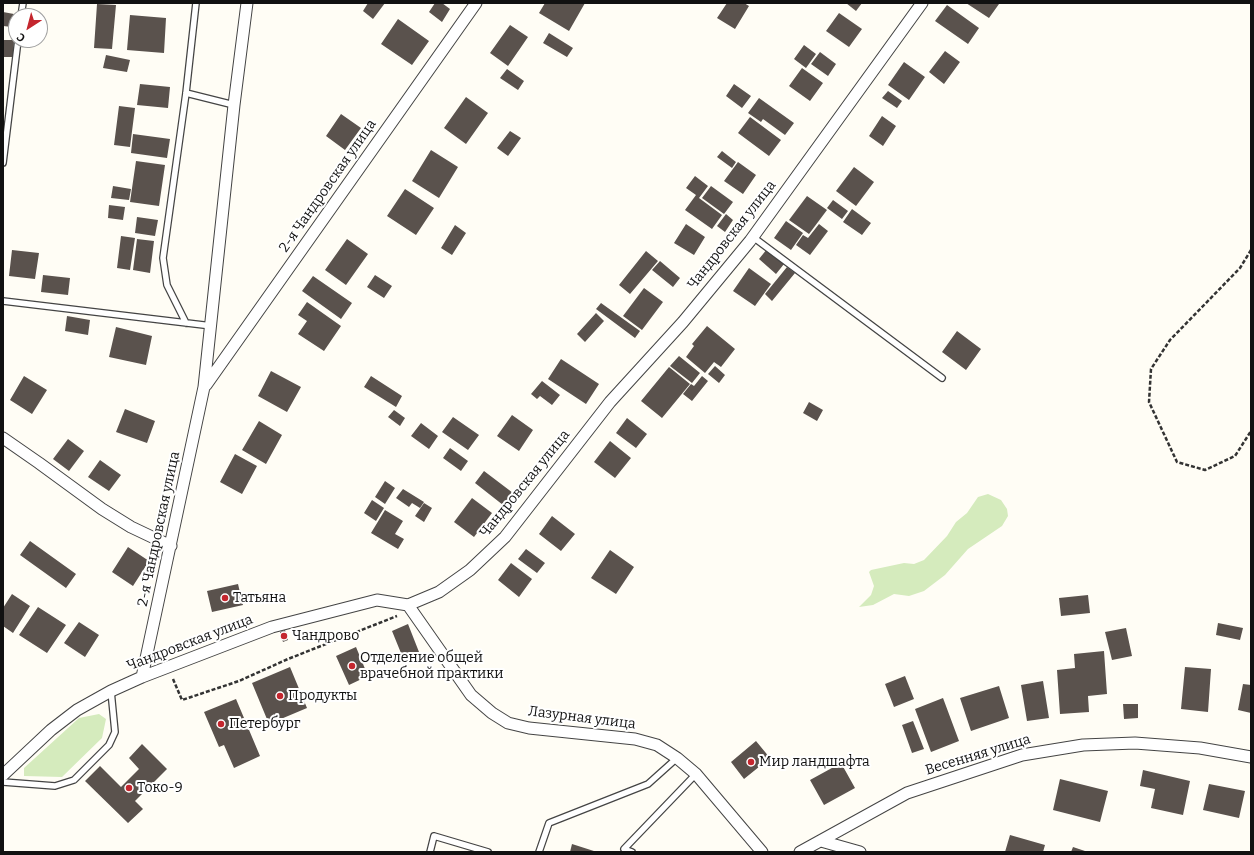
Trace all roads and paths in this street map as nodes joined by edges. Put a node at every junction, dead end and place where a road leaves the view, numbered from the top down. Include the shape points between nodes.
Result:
1 (196, 3) edge
2 (247, 3) edge
3 (476, 3) edge
4 (922, 3) edge
5 (17, 48) edge
6 (186, 93) junction
7 (234, 105) junction
8 (3, 163) edge
9 (752, 237) junction
10 (1251, 250) edge
11 (3, 301) edge
12 (186, 323) junction
13 (212, 326) junction
14 (942, 378) dead end
15 (204, 387) junction
16 (1251, 430) edge
17 (3, 438) edge
18 (171, 546) junction
19 (408, 605) junction
20 (168, 667) junction
21 (142, 677) junction
22 (111, 691) junction
23 (677, 758) junction
24 (1251, 758) edge
25 (696, 774) junction
26 (3, 775) edge
27 (3, 782) edge
28 (821, 841) junction
29 (430, 852) edge
30 (488, 852) edge
31 (539, 852) edge
32 (632, 852) edge
33 (762, 852) edge
34 (800, 852) edge
35 (860, 852) edge

1 - 6 lane
2 - 7 street, 2-я Чандровская улица
3 - 15 street, 2-я Чандровская улица
4 - 9 street, Чандровская улица
5 - 8 lane
6 - 7 lane
6 - 12 lane via 163,258 167,285
7 - 13 street, 2-я Чандровская улица
9 - 14 lane
9 - 19 street, Чандровская улица via 683,322 610,402 505,537 470,570 439,592
10 - 16 path via 1240,268 1170,340 1151,369 1149,402 1177,462 1205,470 1235,456
11 - 12 lane
12 - 13 lane
13 - 15 street, 2-я Чандровская улица
15 - 18 street, 2-я Чандровская улица
17 - 18 street via 102,510
18 - 21 street, 2-я Чандровская улица
19 - 20 street, Чандровская улица via 377,600 272,627
19 - 20 path via 397,616 239,681 182,700
19 - 23 street, Лазурная улица via 471,695 508,723 529,728 635,739 657,745
20 - 21 street, Чандровская улица
21 - 22 street, Чандровская улица
22 - 26 street, Чандровская улица via 77,710 56,726
22 - 27 lane via 115,732 109,745 74,780 55,786
23 - 25 street, Лазурная улица
23 - 31 lane via 648,784 549,823
24 - 28 street, Весенняя улица via 1200,748 1136,743 1083,745 1022,755 907,793
25 - 32 lane via 624,849
25 - 33 street, Лазурная улица
28 - 34 street, Весенняя улица
28 - 35 street
29 - 30 lane via 434,836

